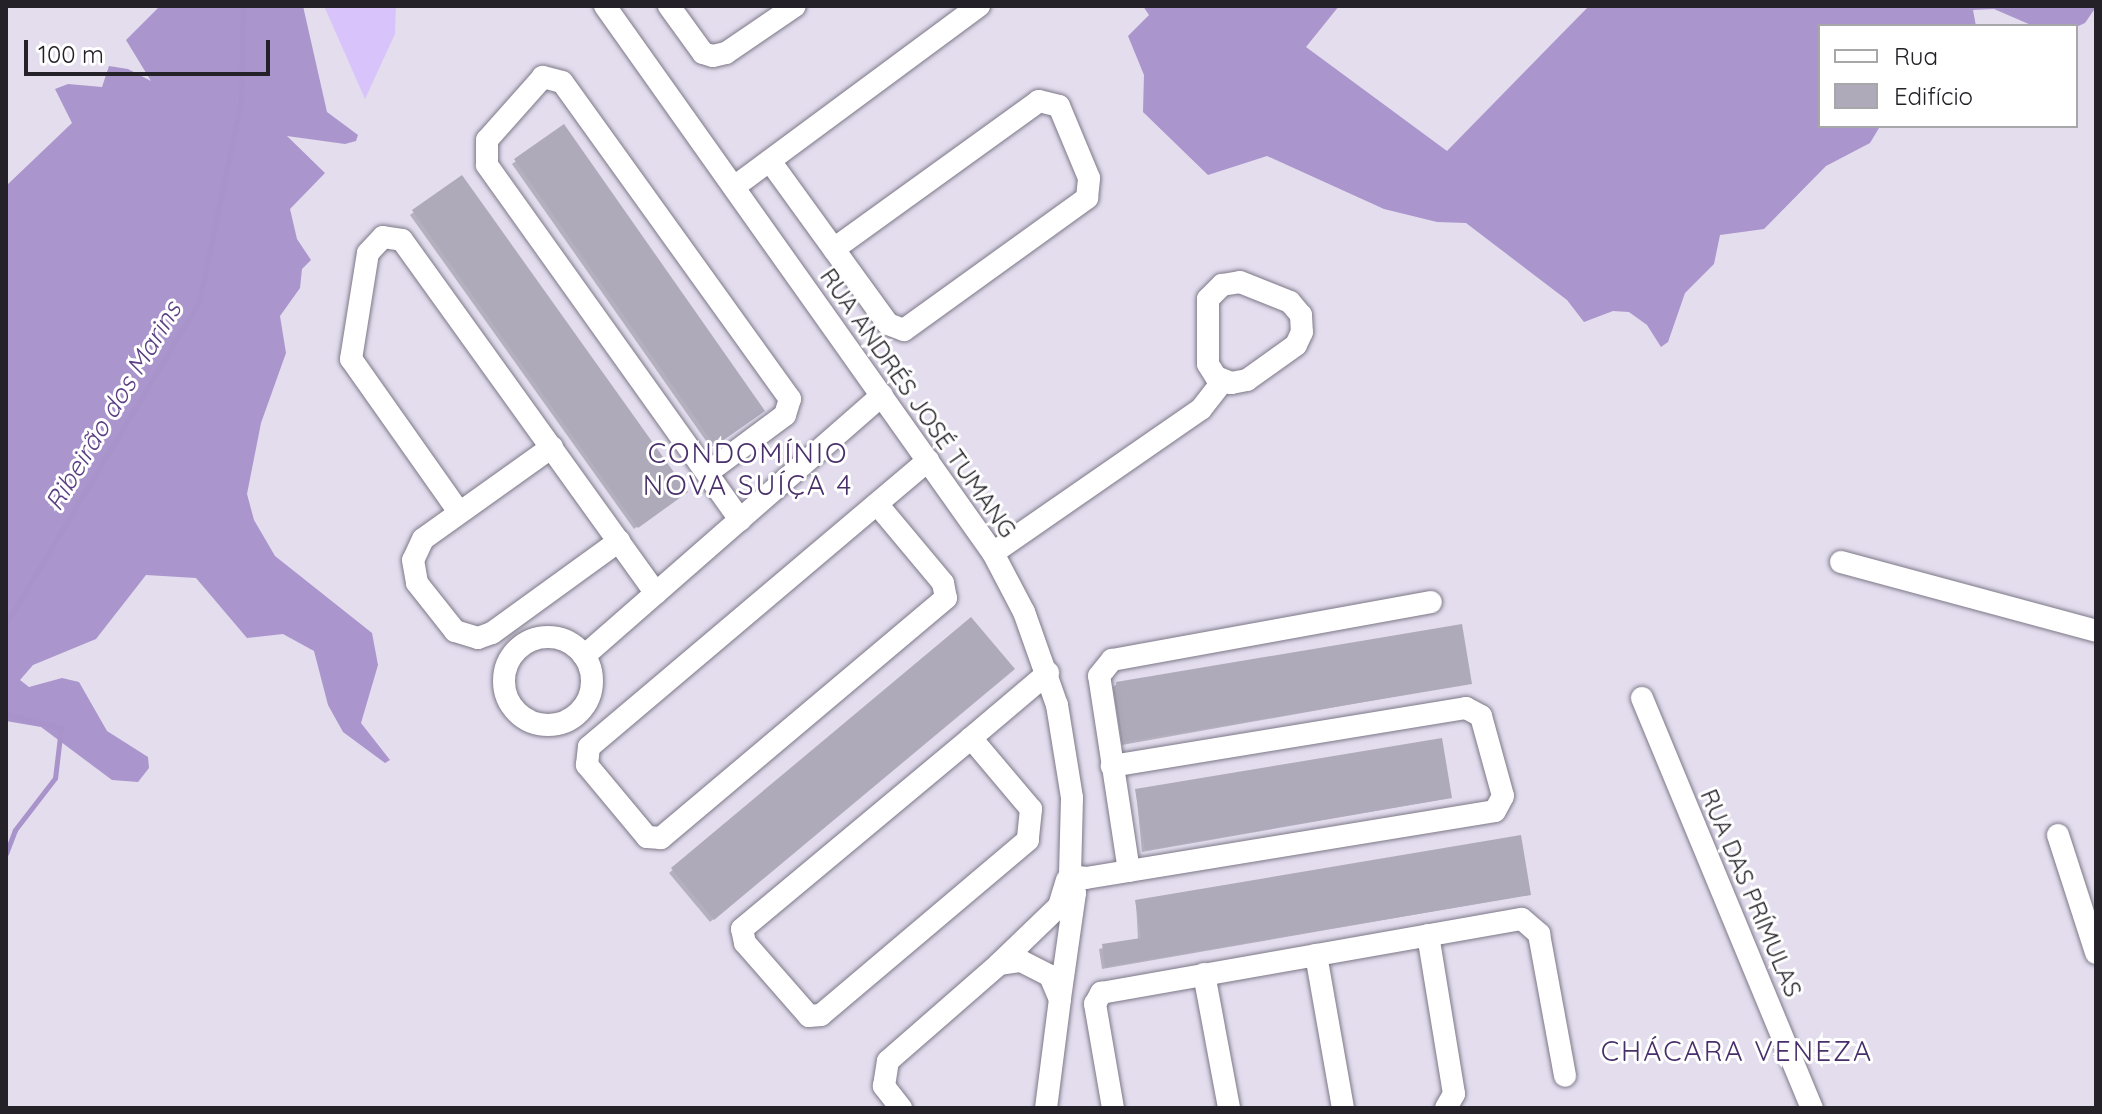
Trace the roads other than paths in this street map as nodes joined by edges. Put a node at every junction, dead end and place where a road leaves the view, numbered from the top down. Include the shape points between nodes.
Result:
1 (605, 6) edge
2 (669, 6) edge
3 (795, 6) edge
4 (979, 6) edge
5 (770, 161) junction
6 (734, 187) junction
7 (834, 249) junction
8 (1223, 381) junction
9 (882, 395) junction
10 (552, 447) junction
11 (928, 461) junction
12 (707, 473) junction
13 (877, 504) junction
14 (459, 512) junction
15 (740, 520) junction
16 (619, 541) junction
17 (993, 553) junction
18 (1841, 562) dead end
19 (656, 593) junction
20 (1431, 602) dead end
21 (2096, 631) edge
22 (584, 656) dead end
23 (1048, 673) junction
24 (1642, 698) dead end
25 (971, 738) junction
26 (1112, 766) junction
27 (2058, 835) dead end
28 (1129, 871) junction
29 (1070, 876) junction
30 (1428, 935) junction
31 (2096, 953) edge
32 (1316, 955) junction
33 (999, 964) junction
34 (1204, 974) junction
35 (1060, 999) junction
36 (1565, 1076) dead end
37 (901, 1108) edge
38 (1046, 1108) edge
39 (1113, 1108) edge
40 (1229, 1108) edge
41 (1343, 1108) edge
42 (1446, 1108) edge
43 (1812, 1108) edge

1 - 6 street, RUA ANDRÉS JOSÉ TUMANG
2 - 3 street via 703,53 713,56 726,53
4 - 5 street
5 - 6 street
5 - 7 street
6 - 9 street, RUA ANDRÉS JOSÉ TUMANG
7 - 7 street via 888,324 908,328 1087,198 1089,178 1059,106 1039,101
8 - 8 street via 1247,380 1296,345 1303,324 1290,302 1240,282 1214,291 1208,299 1208,364
8 - 17 street via 1201,409
9 - 11 street, RUA ANDRÉS JOSÉ TUMANG
9 - 15 street
10 - 14 street
10 - 14 street via 402,240 378,239 368,253 351,359
10 - 16 street
11 - 13 street
11 - 17 street, RUA ANDRÉS JOSÉ TUMANG
12 - 12 street via 487,165 487,140 543,77 562,82 790,399 785,415
12 - 15 street
13 - 13 street via 589,747 587,765 647,837 661,838 946,598 943,583
14 - 16 street via 423,539 413,568 417,583 449,626 470,637 492,633
15 - 19 street
16 - 19 street
17 - 23 street, RUA ANDRÉS JOSÉ TUMANG
18 - 21 street
19 - 22 street
20 - 26 street via 1120,656 1099,676
23 - 25 street
23 - 29 street, RUA ANDRÉS JOSÉ TUMANG via 1069,768 1074,829
24 - 43 street, RUA DAS PRÍMULAS
25 - 25 street via 742,929 745,943 809,1016 821,1015 1028,840 1031,809
26 - 28 street
26 - 28 street via 1466,708 1481,716 1503,796 1495,811
27 - 31 street
28 - 29 street
29 - 33 street via 1059,906
29 - 35 street via 1075,893
30 - 32 street
30 - 36 street via 1522,919 1534,925
30 - 42 street via 1454,1094
32 - 34 street
32 - 41 street
33 - 35 street via 1021,961 1042,968
33 - 37 street via 888,1061 884,1086
34 - 39 street via 1097,996
34 - 40 street
35 - 38 street

